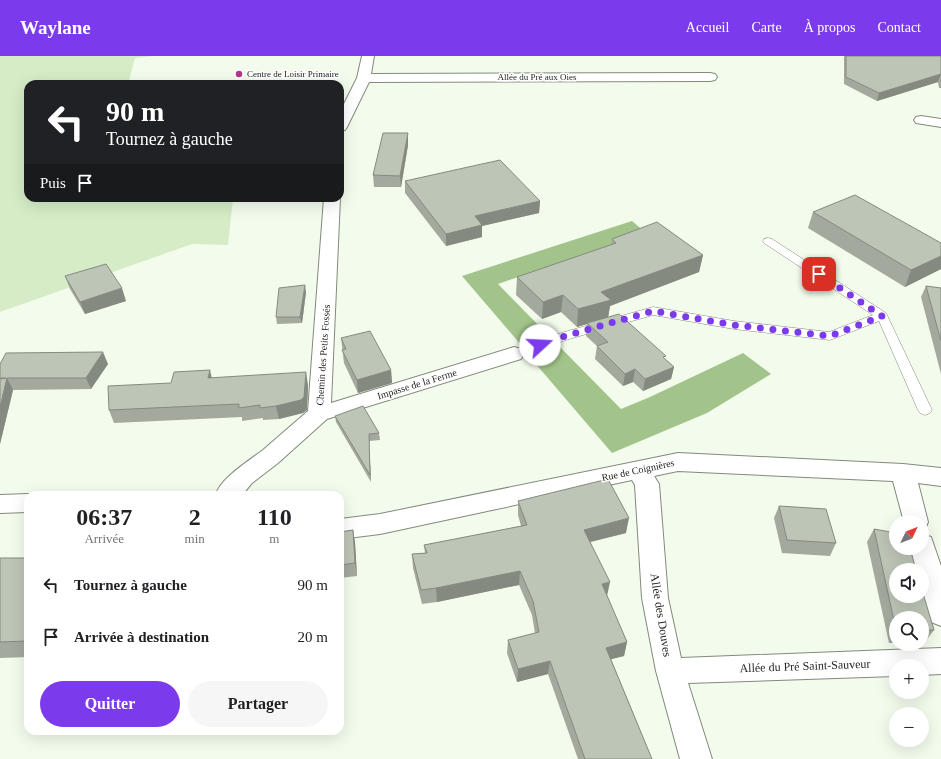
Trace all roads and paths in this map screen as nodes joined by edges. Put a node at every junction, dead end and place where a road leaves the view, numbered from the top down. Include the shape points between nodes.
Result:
1 (368, 56) edge
2 (710, 77) dead end
3 (364, 78) junction
4 (344, 119) edge
5 (921, 120) dead end
6 (941, 123) edge
7 (332, 202) edge
8 (768, 241) dead end
9 (882, 316) junction
10 (514, 354) joint
11 (925, 410) dead end
12 (319, 414) junction
13 (638, 470) junction
14 (903, 473) junction
15 (941, 477) edge
16 (230, 491) edge
17 (24, 503) edge
18 (0, 504) edge
19 (914, 515) edge
20 (344, 528) edge
21 (925, 555) edge
22 (941, 614) edge
23 (941, 661) edge
24 (670, 671) junction
25 (696, 759) edge

1 - 3 street
2 - 3 street, Allée du Pré aux Oies
3 - 4 street
5 - 6 street
7 - 12 street, Chemin des Petits Fossés
8 - 9 lane
9 - 10 lane via 830,336 734,325 653,311 565,336
9 - 11 lane
10 - 12 street, Impasse de la Ferme
12 - 16 street, Chemin des Petits Fossés
13 - 14 street, Rue de Coignières via 678,462
13 - 20 street, Rue de Coignières via 380,524
13 - 24 street, Allée des Douves via 647,484 655,598
14 - 15 street, Rue de Coignières
14 - 19 street
17 - 18 street
21 - 22 street
23 - 24 street, Allée du Pré Saint-Sauveur
24 - 25 street, Allée des Douves

